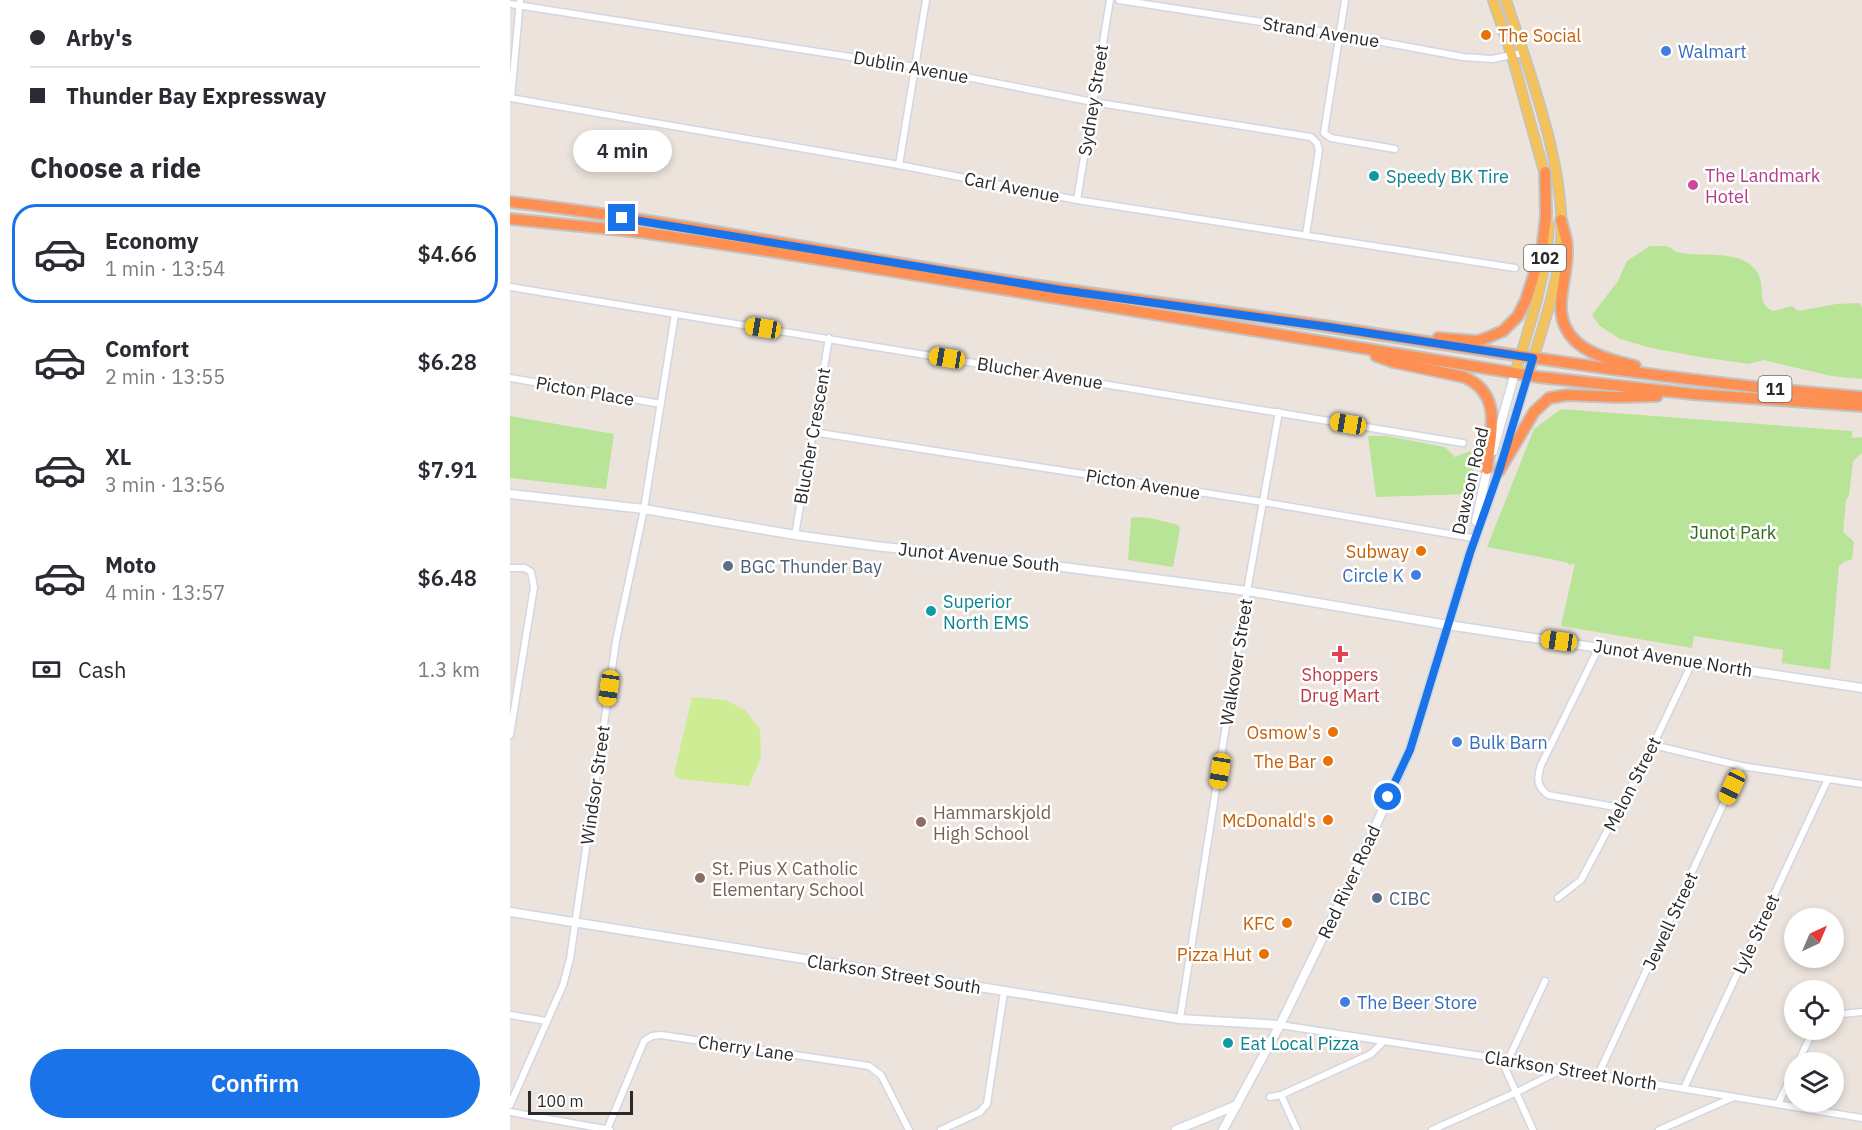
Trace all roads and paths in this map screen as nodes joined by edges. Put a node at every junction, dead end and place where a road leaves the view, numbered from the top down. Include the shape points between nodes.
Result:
1 (926, 0) edge
2 (1110, 0) edge
3 (1119, 0) edge
4 (1345, 0) edge
5 (1493, 0) edge
6 (1506, 0) edge
7 (520, 3) edge
8 (510, 4) edge
9 (1339, 34) junction
10 (1523, 53) junction
11 (1512, 56) junction
12 (915, 67) junction
13 (510, 98) edge
14 (1093, 102) junction
15 (1395, 149) dead end
16 (899, 165) junction
17 (1545, 172) junction
18 (1077, 200) junction
19 (510, 202) edge
20 (510, 219) edge
21 (1562, 220) junction
22 (1306, 235) junction
23 (1515, 268) dead end
24 (510, 287) edge
25 (675, 314) junction
26 (1360, 332) junction
27 (829, 338) junction
28 (1350, 347) junction
29 (1520, 357) junction
30 (1533, 358) junction
31 (1515, 373) junction
32 (1528, 375) junction
33 (510, 378) edge
34 (1688, 378) junction
35 (1693, 394) junction
36 (1862, 397) edge
37 (661, 404) junction
38 (1862, 406) edge
39 (1279, 412) junction
40 (813, 432) junction
41 (1464, 443) dead end
42 (1487, 469) junction
43 (1499, 471) junction
44 (510, 494) edge
45 (1263, 502) junction
46 (644, 509) junction
47 (795, 535) junction
48 (1473, 538) junction
49 (1470, 553) junction
50 (510, 568) edge
51 (1247, 591) junction
52 (1448, 625) junction
53 (1599, 647) junction
54 (1693, 661) junction
55 (1862, 688) edge
56 (510, 730) edge
57 (510, 735) edge
58 (1653, 745) junction
59 (1741, 766) junction
60 (1828, 779) junction
61 (1862, 784) edge
62 (1621, 808) junction
63 (1558, 898) dead end
64 (510, 912) edge
65 (576, 923) junction
66 (1545, 981) dead end
67 (1004, 992) junction
68 (1862, 1012) edge
69 (1844, 1014) edge
70 (510, 1015) edge
71 (1180, 1019) junction
72 (546, 1021) junction
73 (1280, 1025) junction
74 (1384, 1041) junction
75 (1505, 1060) junction
76 (1562, 1070) junction
77 (1598, 1075) junction
78 (1684, 1089) junction
79 (1517, 1092) junction
80 (1784, 1092) edge
81 (1281, 1095) junction
82 (1270, 1097) dead end
83 (1735, 1097) junction
84 (1778, 1104) junction
85 (510, 1105) edge
86 (1237, 1105) junction
87 (510, 1113) edge
88 (1862, 1118) edge
89 (609, 1130) edge
90 (909, 1130) edge
91 (941, 1130) edge
92 (1176, 1130) edge
93 (1223, 1130) edge
94 (1297, 1130) edge
95 (1432, 1130) edge
96 (1533, 1130) edge
97 (1659, 1130) edge

1 - 12 street
2 - 14 street, Sydney Street
3 - 9 street, Strand Avenue
4 - 9 street
5 - 11 main road, Dawson Road / 102
6 - 10 main road, Dawson Road / 102
7 - 8 street, Dublin Avenue
7 - 12 street, Dublin Avenue
7 - 13 street
9 - 11 street, Strand Avenue via 1463,57
9 - 15 street via 1323,129 1331,138
10 - 11 street, Strand Avenue
10 - 21 main road, Dawson Road / 102 via 1546,132
11 - 17 main road, Dawson Road / 102
12 - 14 street, Dublin Avenue
12 - 16 street
13 - 16 street, Carl Avenue
14 - 18 street, Sydney Street
14 - 22 street, Dublin Avenue via 1311,137 1319,150
16 - 18 street, Carl Avenue
17 - 26 highway via 1542,249 1515,321 1497,334 1476,340
17 - 29 main road, Dawson Road / 102 via 1549,238
18 - 22 street, Carl Avenue
19 - 26 highway, 11 via 1061,290
20 - 28 highway, 11 via 640,232
21 - 30 main road, Dawson Road / 102 via 1556,271
21 - 34 highway via 1567,245 1561,313 1576,342 1609,360
22 - 23 street, Carl Avenue
24 - 25 street, Blucher Avenue
25 - 27 street, Blucher Avenue
25 - 37 street, Windsor Street
26 - 29 highway, 11
27 - 39 street, Blucher Avenue
27 - 40 street, Blucher Crescent
28 - 31 highway, 11
28 - 42 highway via 1393,362 1458,375 1485,391 1492,410
29 - 30 highway, 11
29 - 31 main road, Dawson Road / 102
30 - 32 main road, Dawson Road / 102
30 - 34 highway, 11
31 - 32 highway, 11
31 - 42 main road, Dawson Road
32 - 35 highway, 11
32 - 43 main road, Dawson Road
33 - 37 street, Picton Place
34 - 36 highway, 11
35 - 38 highway, 11
35 - 43 highway via 1549,398 1534,412
37 - 46 street, Windsor Street
39 - 41 street, Blucher Avenue
39 - 45 street, Walkover Street
40 - 45 street, Picton Avenue
40 - 47 street, Blucher Crescent
42 - 48 main road, Dawson Road
43 - 49 main road, Dawson Road
44 - 46 main road, Junot Avenue South
45 - 48 street, Picton Avenue
45 - 51 street, Walkover Street
46 - 47 main road, Junot Avenue South
46 - 65 street, Windsor Street via 616,641
47 - 51 main road, Junot Avenue South
48 - 49 main road, Dawson Road
49 - 52 main road, Red River Road
50 - 56 street via 531,572 534,587
51 - 52 main road, Junot Avenue South
51 - 71 street, Walkover Street
52 - 53 main road, Junot Avenue North
52 - 73 main road, Red River Road via 1410,750
53 - 54 main road, Junot Avenue North
53 - 62 street via 1537,779 1540,789 1548,795
54 - 55 main road, Junot Avenue North
54 - 58 street, Melon Street
56 - 57 street
58 - 59 street
58 - 62 street, Melon Street
59 - 60 street
59 - 77 street, Jewell Street
60 - 61 street
60 - 78 street, Lyle Street
62 - 63 street, Melon Street via 1581,880
64 - 65 main road, Clarkson Street South
65 - 67 main road, Clarkson Street South
65 - 72 street, Windsor Street via 563,985
66 - 75 street
67 - 71 main road, Clarkson Street South
67 - 91 street via 987,1104 980,1112
68 - 69 street
70 - 72 street
71 - 73 main road, Clarkson Street South
72 - 85 street, Windsor Street
73 - 74 street, Clarkson Street North
73 - 86 main road, Red River Road
74 - 75 street, Clarkson Street North
74 - 81 street via 1371,1054
75 - 76 street, Clarkson Street North
75 - 79 street
76 - 77 street, Clarkson Street North
76 - 79 street
77 - 78 street, Clarkson Street North
78 - 83 street, Clarkson Street North
79 - 95 street
79 - 96 street
80 - 84 street
81 - 82 street
81 - 94 street
83 - 84 street, Clarkson Street North
83 - 97 street
84 - 88 street, Clarkson Street North
86 - 92 main road
86 - 93 main road, Red River Road
87 - 89 street
89 - 90 street, Cherry Lane via 644,1041 652,1035 869,1066 881,1075

